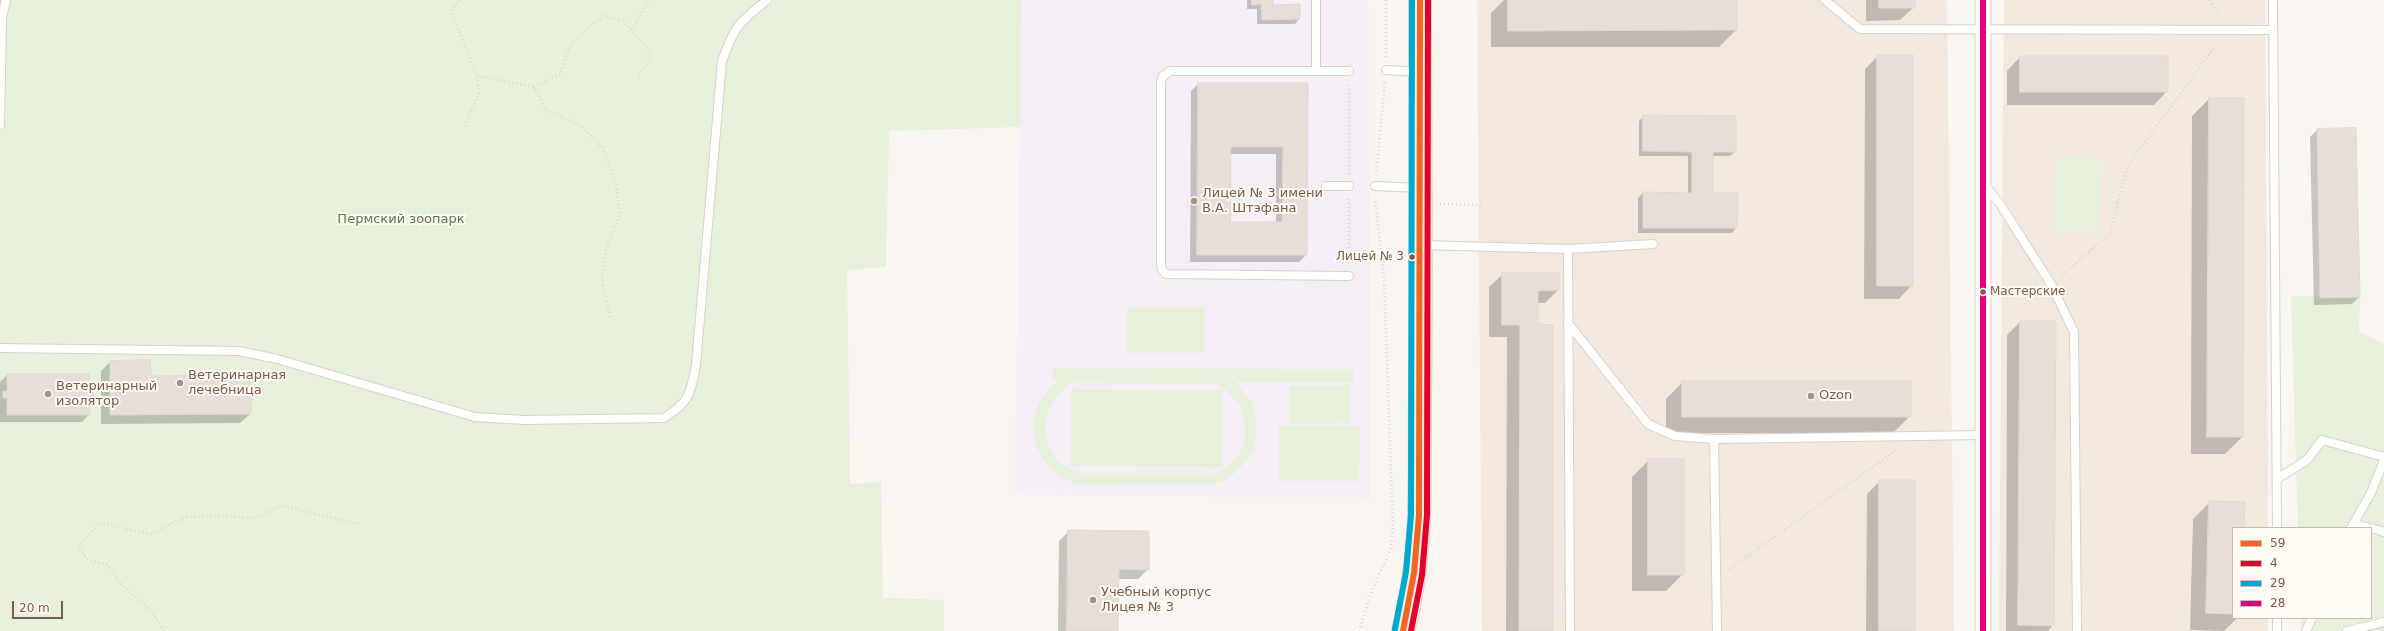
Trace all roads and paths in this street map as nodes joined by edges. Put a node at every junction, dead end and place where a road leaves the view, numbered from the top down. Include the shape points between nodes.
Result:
1 (6, 0) edge
2 (459, 0) edge
3 (649, 0) edge
4 (767, 0) edge
5 (1316, 0) edge
6 (1386, 0) edge
7 (1420, 0) edge
8 (1825, 0) edge
9 (1983, 0) edge
10 (2210, 0) edge
11 (2273, 0) edge
12 (632, 30) junction
13 (1983, 30) junction
14 (2227, 30) junction
15 (2273, 30) junction
16 (1386, 70) junction
17 (1316, 71) junction
18 (1349, 71) dead end
19 (1420, 72) junction
20 (477, 76) junction
21 (638, 77) dead end
22 (534, 87) junction
23 (0, 125) edge
24 (464, 128) dead end
25 (1982, 181) junction
26 (1326, 186) dead end
27 (1349, 186) dead end
28 (1375, 186) junction
29 (1421, 188) junction
30 (1436, 204) dead end
31 (1484, 205) dead end
32 (1652, 244) dead end
33 (1421, 245) junction
34 (1568, 249) junction
35 (1349, 276) dead end
36 (2051, 284) junction
37 (611, 320) dead end
38 (1568, 323) junction
39 (0, 348) edge
40 (1984, 435) junction
41 (1916, 436) junction
42 (1714, 439) junction
43 (2384, 458) edge
44 (2277, 479) junction
45 (360, 524) dead end
46 (2352, 526) edge
47 (2277, 527) edge
48 (2372, 529) edge
49 (2384, 532) edge
50 (1718, 577) junction
51 (2277, 619) edge
52 (2312, 619) edge
53 (2384, 622) edge
54 (164, 631) edge
55 (1359, 631) edge
56 (1403, 631) edge
57 (1570, 631) edge
58 (1717, 631) edge
59 (1983, 631) edge
60 (2077, 631) edge
61 (2277, 631) edge
62 (2306, 631) edge
63 (2347, 631) edge

1 - 23 lane via 2,18
2 - 20 path via 451,11
3 - 12 path
4 - 39 lane via 745,18 732,34 722,61 696,365 691,394 680,408 664,418 524,420 475,417 277,359 240,351
5 - 17 lane
6 - 16 path
7 - 19 main road
8 - 13 lane via 1860,29
9 - 13 street
10 - 14 path
11 - 15 lane
12 - 21 path via 646,46 651,57
12 - 22 path via 623,21 603,16 586,29 568,49 561,74
13 - 14 lane
13 - 25 street
14 - 15 lane
14 - 36 path via 2127,167 2110,234
15 - 44 lane
16 - 19 lane
16 - 28 path
17 - 18 lane
17 - 35 lane via 1170,71 1163,76 1162,270 1173,276
19 - 29 main road
20 - 22 path
20 - 24 path via 479,92
22 - 37 path via 546,110 581,126 602,147 616,183 620,215 606,249 602,278
25 - 36 lane via 2000,204
25 - 40 street
26 - 27 lane
28 - 29 lane
28 - 55 path via 1384,278 1393,526 1391,548 1370,596
29 - 33 main road
30 - 31 path
32 - 34 lane
33 - 34 lane
33 - 56 main road via 1418,547 1412,598
34 - 38 lane
36 - 60 lane via 2074,332
38 - 42 lane via 1648,424 1675,436
38 - 57 lane
40 - 41 lane
40 - 59 street
41 - 42 lane
41 - 50 path
42 - 50 lane
43 - 44 lane via 2322,440 2307,460
43 - 46 lane via 2370,493
44 - 47 lane
45 - 54 path via 281,506 254,518 185,517 151,534 99,522 79,547 86,559 108,565 120,583 152,612
48 - 49 lane
50 - 58 lane
51 - 61 lane
52 - 62 lane
53 - 63 lane

